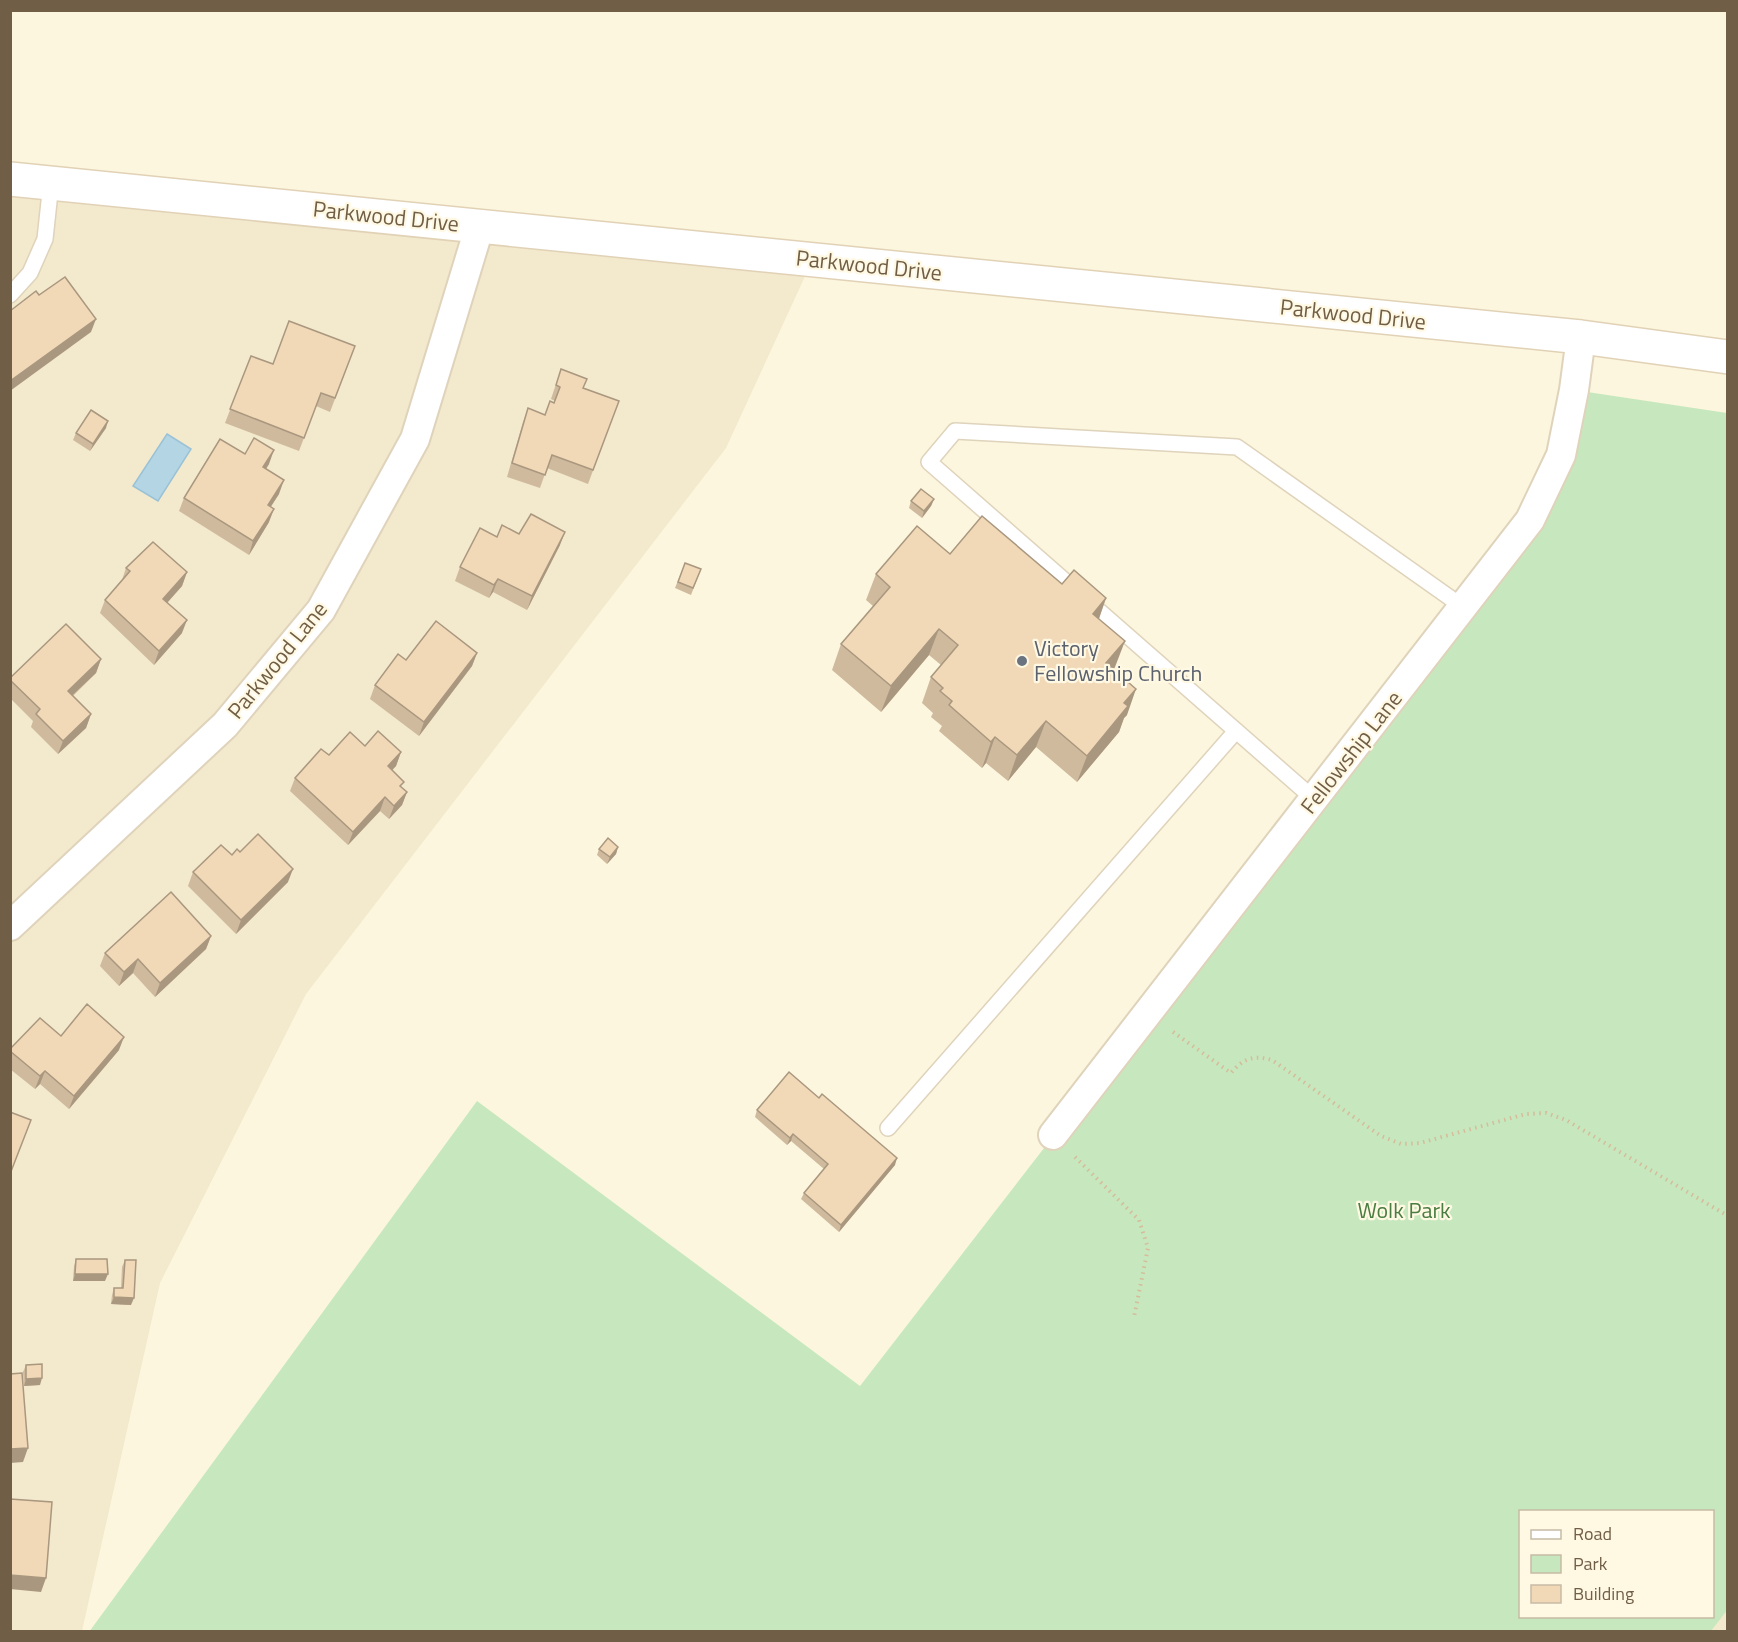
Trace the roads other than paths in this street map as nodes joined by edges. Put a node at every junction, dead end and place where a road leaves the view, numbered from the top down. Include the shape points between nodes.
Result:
1 (10, 179) edge
2 (51, 183) junction
3 (480, 225) junction
4 (10, 295) edge
5 (1581, 337) junction
6 (1728, 357) edge
7 (1463, 607) junction
8 (1236, 731) junction
9 (1314, 799) junction
10 (10, 926) edge
11 (888, 1128) dead end
12 (1053, 1135) road end

1 - 2 street, Parkwood Drive
2 - 3 street, Parkwood Drive
2 - 4 lane via 45,238 30,273
3 - 5 street, Parkwood Drive
3 - 10 street, Parkwood Lane via 415,438 321,610 225,725
5 - 6 street, Parkwood Drive
5 - 7 street, Fellowship Lane via 1561,455 1530,520
7 - 8 lane via 1237,447 955,431 929,462
7 - 9 street, Fellowship Lane
8 - 9 lane
8 - 11 lane
9 - 12 street, Fellowship Lane

